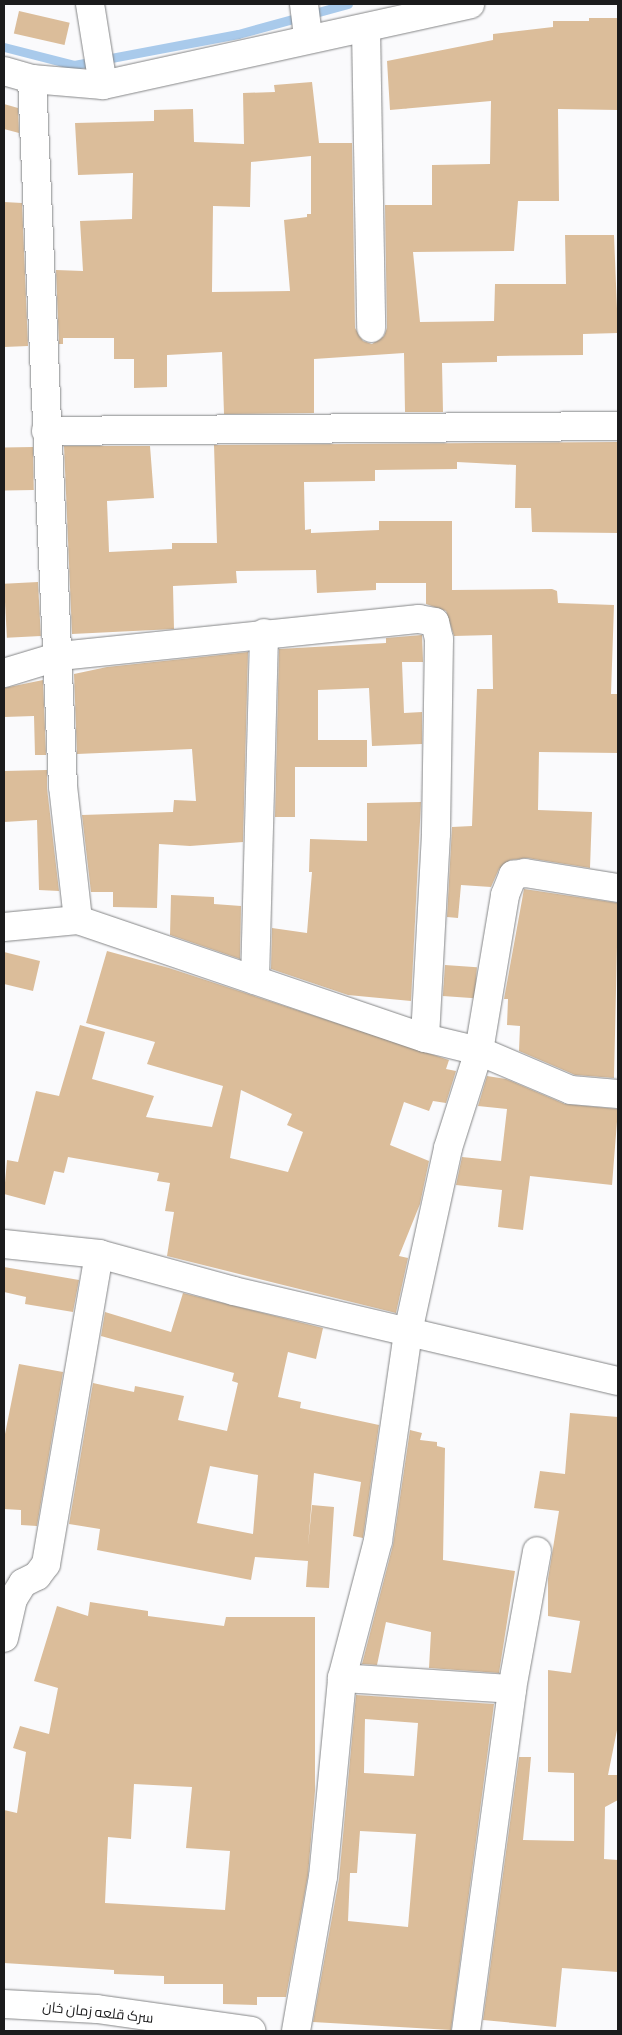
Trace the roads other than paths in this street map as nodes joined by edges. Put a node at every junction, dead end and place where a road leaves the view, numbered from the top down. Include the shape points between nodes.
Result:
1 (90, 4) edge
2 (304, 4) edge
3 (458, 4) edge
4 (366, 29) junction
5 (308, 37) junction
6 (4, 71) edge
7 (32, 79) junction
8 (103, 85) junction
9 (371, 328) dead end
10 (618, 426) edge
11 (46, 430) junction
12 (264, 633) junction
13 (60, 656) junction
14 (4, 673) edge
15 (618, 888) edge
16 (78, 920) junction
17 (4, 927) edge
18 (255, 980) junction
19 (424, 1038) junction
20 (479, 1051) junction
21 (618, 1094) edge
22 (4, 1244) edge
23 (99, 1254) junction
24 (408, 1332) junction
25 (618, 1381) edge
26 (537, 1551) dead end
27 (4, 1638) edge
28 (342, 1678) junction
29 (512, 1689) junction
30 (4, 2004) edge
31 (97, 2020) edge
32 (251, 2031) edge
33 (296, 2031) edge
34 (466, 2031) edge

1 - 8 street
2 - 5 street
3 - 4 street
4 - 5 street
4 - 9 street
5 - 8 street via 266,51
6 - 7 street
7 - 8 street
7 - 11 street
10 - 11 street
11 - 13 street
12 - 13 street
12 - 18 street
12 - 19 street via 419,619 435,622 439,639 436,834
13 - 14 street
13 - 16 street via 64,786
15 - 20 street via 525,873 513,875 505,895
16 - 17 street
16 - 18 street
18 - 19 street
19 - 20 street
20 - 21 street via 570,1090
20 - 24 street via 448,1148
22 - 23 street
23 - 24 street via 234,1291
23 - 27 street via 46,1564 37,1576 22,1583 14,1599
24 - 25 street
24 - 28 street via 378,1541
26 - 29 street
28 - 29 street
28 - 33 street via 323,1877
29 - 34 street
30 - 31 street, سرک قلعه زمان خان
31 - 32 street, سرک قلعه زمان خان

